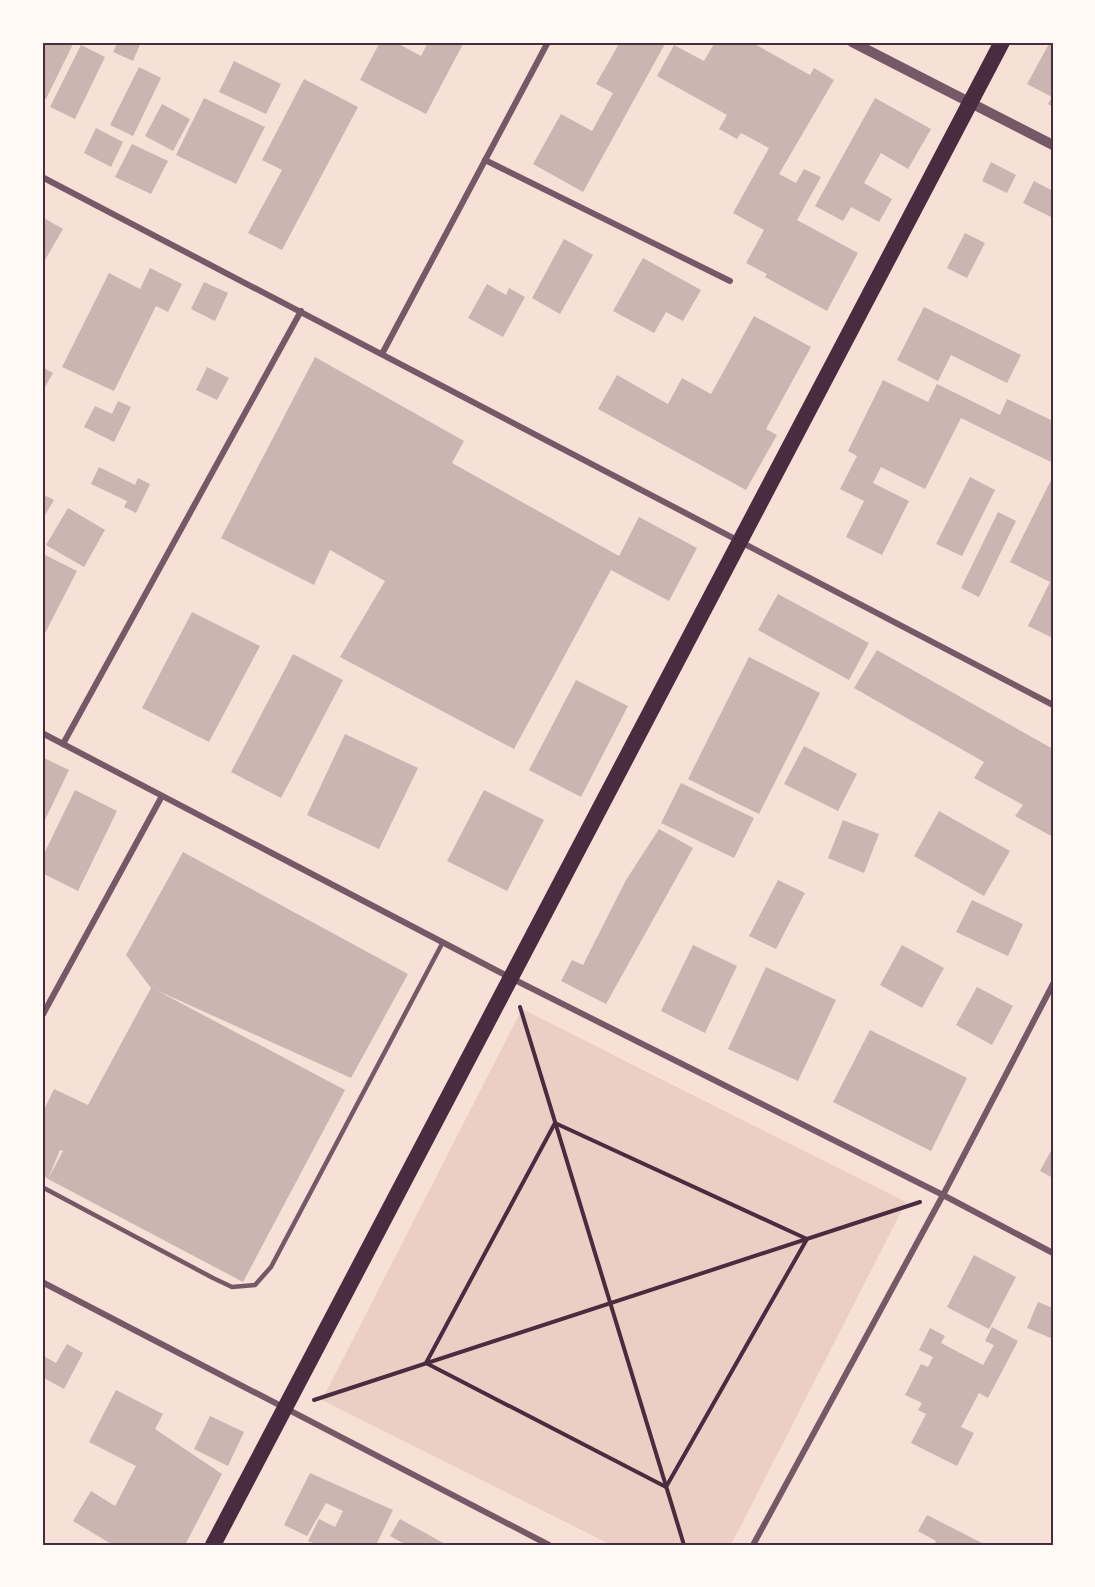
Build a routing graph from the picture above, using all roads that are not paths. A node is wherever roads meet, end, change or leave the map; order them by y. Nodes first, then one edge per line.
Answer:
1 (548, 42) edge
2 (852, 42) edge
3 (1002, 42) edge
4 (971, 102) junction
5 (1053, 145) edge
6 (485, 160) junction
7 (42, 177) edge
8 (730, 281) dead end
9 (301, 311) junction
10 (382, 354) junction
11 (741, 540) junction
12 (1053, 705) edge
13 (42, 733) edge
14 (63, 744) junction
15 (162, 796) junction
16 (443, 942) junction
17 (511, 978) junction
18 (1053, 984) edge
19 (42, 1016) edge
20 (42, 1187) edge
21 (943, 1195) junction
22 (1053, 1253) edge
23 (42, 1282) edge
24 (285, 1409) junction
25 (213, 1545) edge
26 (549, 1545) edge
27 (753, 1545) edge

1 - 6 street
2 - 4 street
3 - 4 highway
4 - 5 street
4 - 11 highway
6 - 8 street
6 - 10 street
7 - 9 street
9 - 10 street
9 - 14 street
10 - 11 street
11 - 12 street
11 - 17 highway
13 - 14 street
14 - 15 street
15 - 16 street
15 - 19 street
16 - 17 street
16 - 20 lane
17 - 21 street
17 - 24 highway
18 - 21 street
21 - 22 street
21 - 27 street
23 - 24 street
24 - 25 highway
24 - 26 street

